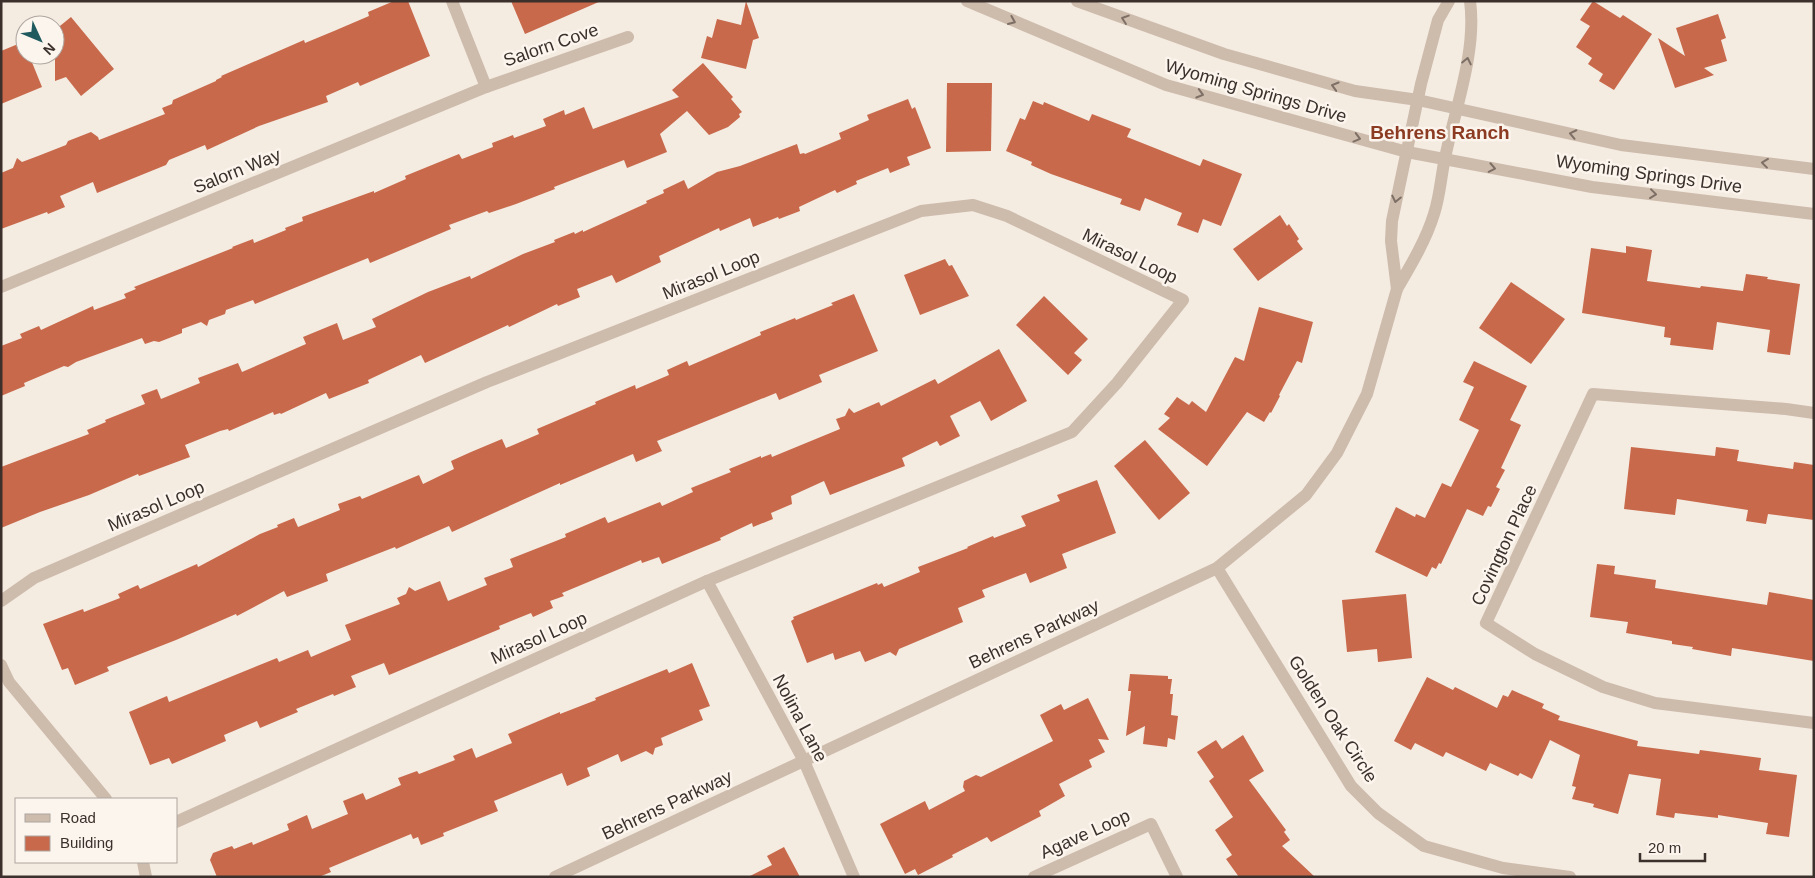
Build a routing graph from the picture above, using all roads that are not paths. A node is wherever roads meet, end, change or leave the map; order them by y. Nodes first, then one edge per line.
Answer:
1 (452, 1) edge
2 (967, 1) edge
3 (1078, 1) edge
4 (1449, 1) edge
5 (1470, 1) edge
6 (628, 37) dead end
7 (486, 87) junction
8 (1418, 100) junction
9 (1457, 109) junction
10 (1407, 152) junction
11 (1444, 159) junction
12 (1814, 169) edge
13 (1814, 214) edge
14 (1, 287) edge
15 (1398, 289) junction
16 (1814, 413) edge
17 (1217, 568) junction
18 (707, 581) junction
19 (1, 601) edge
20 (1, 665) edge
21 (1814, 724) edge
22 (804, 761) junction
23 (105, 798) edge
24 (178, 821) edge
25 (143, 863) edge
26 (146, 877) edge
27 (556, 877) edge
28 (854, 877) edge
29 (1034, 877) edge
30 (1177, 877) edge
31 (1570, 877) edge

1 - 7 street
2 -> 10 street, Wyoming Springs Drive
8 -> 3 street, Wyoming Springs Drive
4 - 8 street, Behrens Parkway
9 -> 5 street, Behrens Parkway
6 - 7 street, Salorn Cove
7 - 14 street, Salorn Way
8 - 9 street, Wyoming Springs Drive
8 - 10 street, Behrens Parkway
9 - 11 street, Behrens Parkway
12 -> 9 street, Wyoming Springs Drive
10 - 11 street, Wyoming Springs Drive
10 -> 15 street, Behrens Parkway
11 -> 13 street, Wyoming Springs Drive
11 - 15 street, Behrens Parkway
15 - 17 street, Behrens Parkway
16 - 21 street, Covington Place
17 - 22 street, Behrens Parkway
17 - 31 street, Golden Oak Circle
18 - 19 street, Mirasol Loop
18 - 22 street, Nolina Lane
18 - 24 street, Mirasol Loop
20 - 23 street
22 - 27 street, Behrens Parkway
22 - 28 street, Nolina Lane
25 - 26 street
29 - 30 street, Agave Loop

